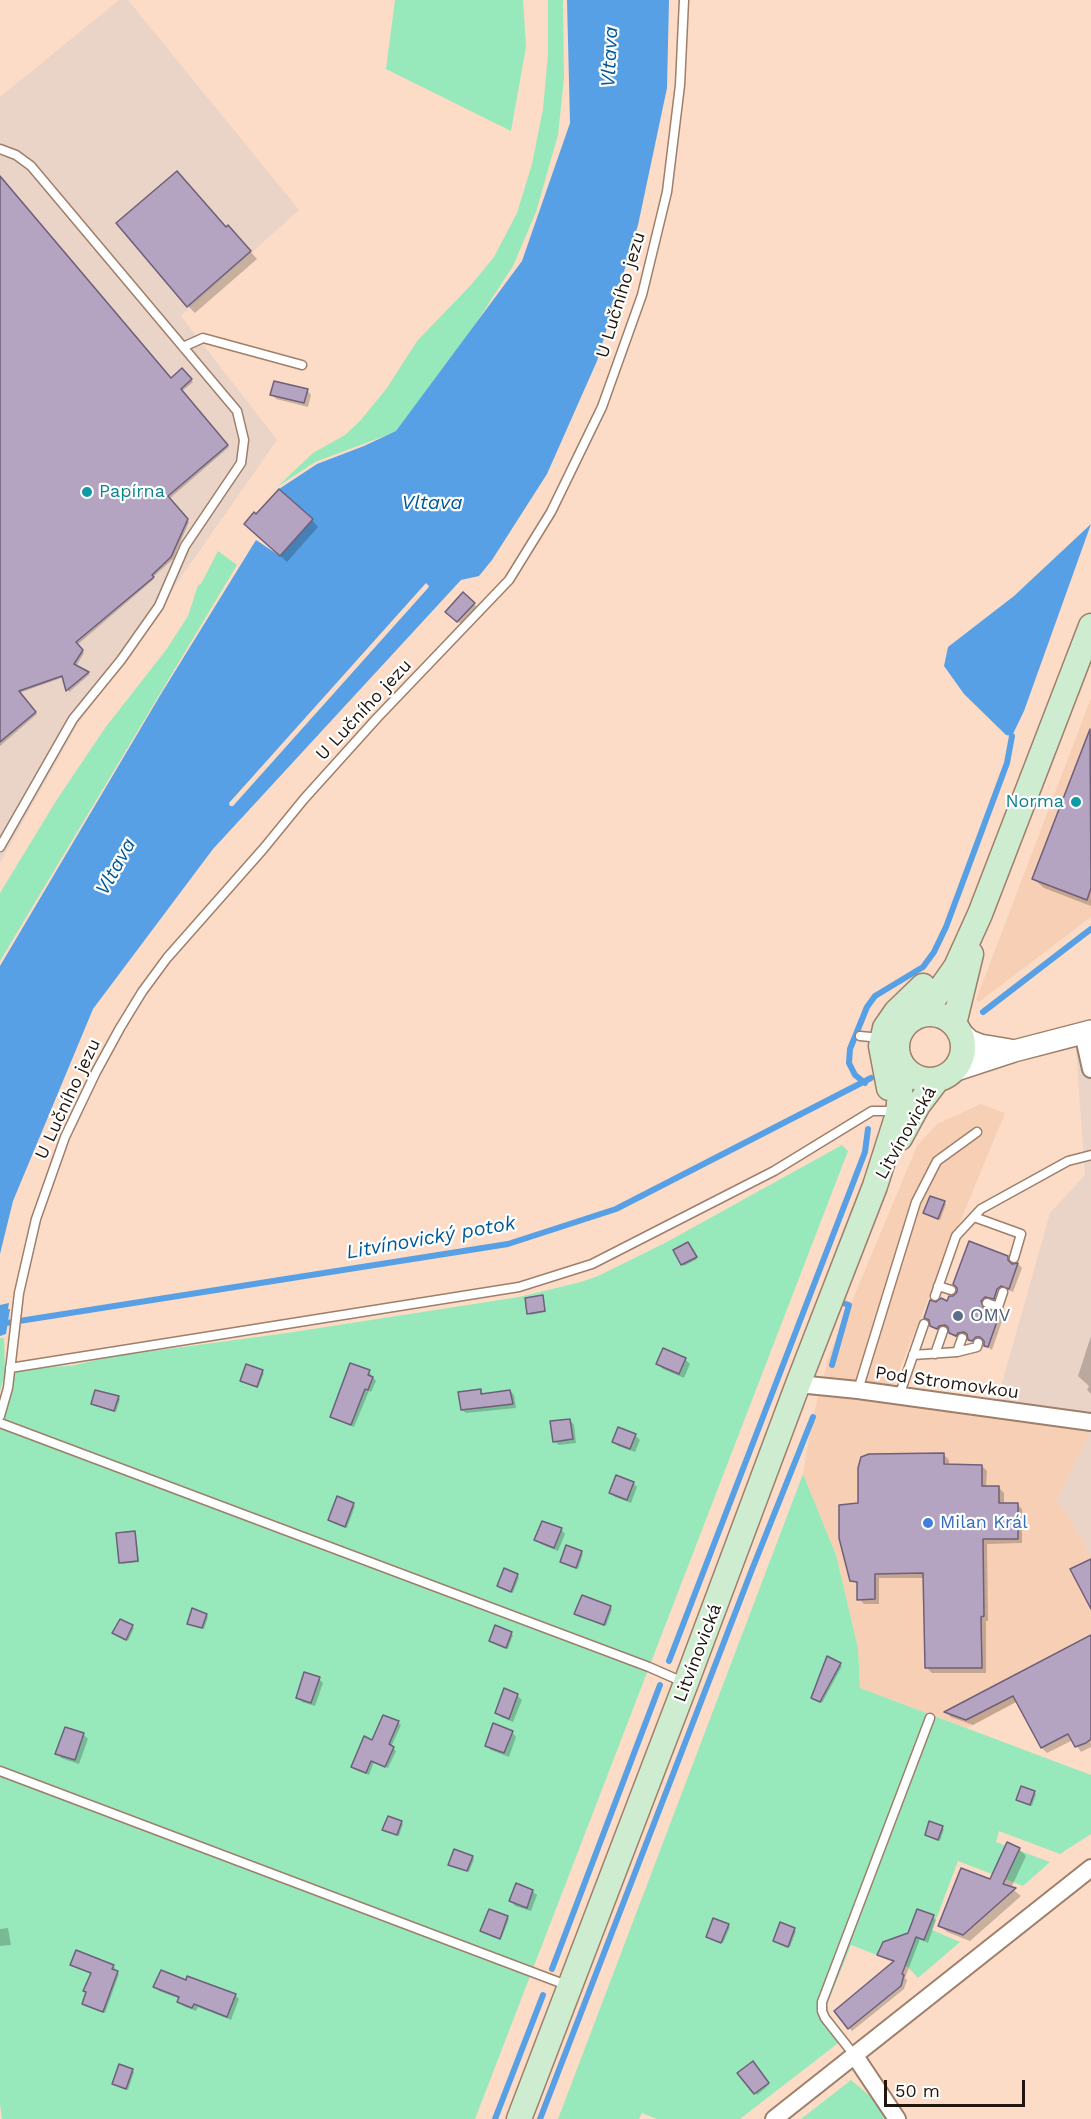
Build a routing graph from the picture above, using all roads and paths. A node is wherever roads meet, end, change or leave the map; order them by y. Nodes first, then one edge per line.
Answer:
1 (684, 0) edge
2 (0, 149) edge
3 (183, 347) junction
4 (302, 365) dead end
5 (1091, 626) edge
6 (0, 847) edge
7 (980, 914) junction
8 (913, 1019) junction
9 (957, 1028) junction
10 (1087, 1032) edge
11 (1014, 1051) junction
12 (898, 1059) junction
13 (1091, 1069) edge
14 (945, 1076) junction
15 (888, 1111) junction
16 (977, 1132) dead end
17 (1091, 1155) edge
18 (875, 1185) junction
19 (974, 1217) junction
20 (1014, 1258) dead end
21 (938, 1286) junction
22 (951, 1290) dead end
23 (1003, 1292) dead end
24 (934, 1296) dead end
25 (987, 1314) dead end
26 (924, 1324) dead end
27 (943, 1331) dead end
28 (962, 1338) dead end
29 (978, 1343) dead end
30 (957, 1352) junction
31 (935, 1353) junction
32 (914, 1355) junction
33 (10, 1368) junction
34 (798, 1384) junction
35 (858, 1390) junction
36 (898, 1397) junction
37 (0, 1416) edge
38 (1091, 1422) edge
39 (0, 1423) edge
40 (686, 1683) junction
41 (930, 1718) dead end
42 (0, 1771) edge
43 (1091, 1868) edge
44 (570, 1986) junction
45 (855, 2056) junction
46 (519, 2119) edge
47 (774, 2119) edge
48 (897, 2119) edge

1 - 33 lane, U Lučního jezu
2 - 3 lane
3 - 4 lane
3 - 6 lane
5 - 7 main road
7 - 8 main road
7 - 9 main road
7 - 15 main road
8 - 9 main road
8 - 12 main road
9 - 11 street
9 - 14 main road
10 - 11 street
10 - 13 street
11 - 14 street
12 - 14 main road
12 - 18 main road, Litvínovická
14 - 18 main road, Litvínovická
15 - 18 main road
15 - 33 lane
16 - 35 lane
17 - 19 lane
18 - 34 main road, Litvínovická
19 - 20 lane
19 - 21 lane
21 - 22 lane
21 - 24 lane
23 - 25 lane
26 - 32 lane
27 - 31 lane
28 - 30 lane
29 - 30 lane
30 - 31 lane
31 - 32 lane
32 - 36 lane
33 - 37 lane, U Lučního jezu
34 - 35 street, Pod Stromovkou
34 - 40 main road, Litvínovická
35 - 36 street, Pod Stromovkou
36 - 38 street, Pod Stromovkou
39 - 40 lane
40 - 44 main road, Litvínovická
41 - 45 lane
42 - 44 lane
43 - 45 street
44 - 46 main road, Litvínovická
45 - 47 street
45 - 48 street

